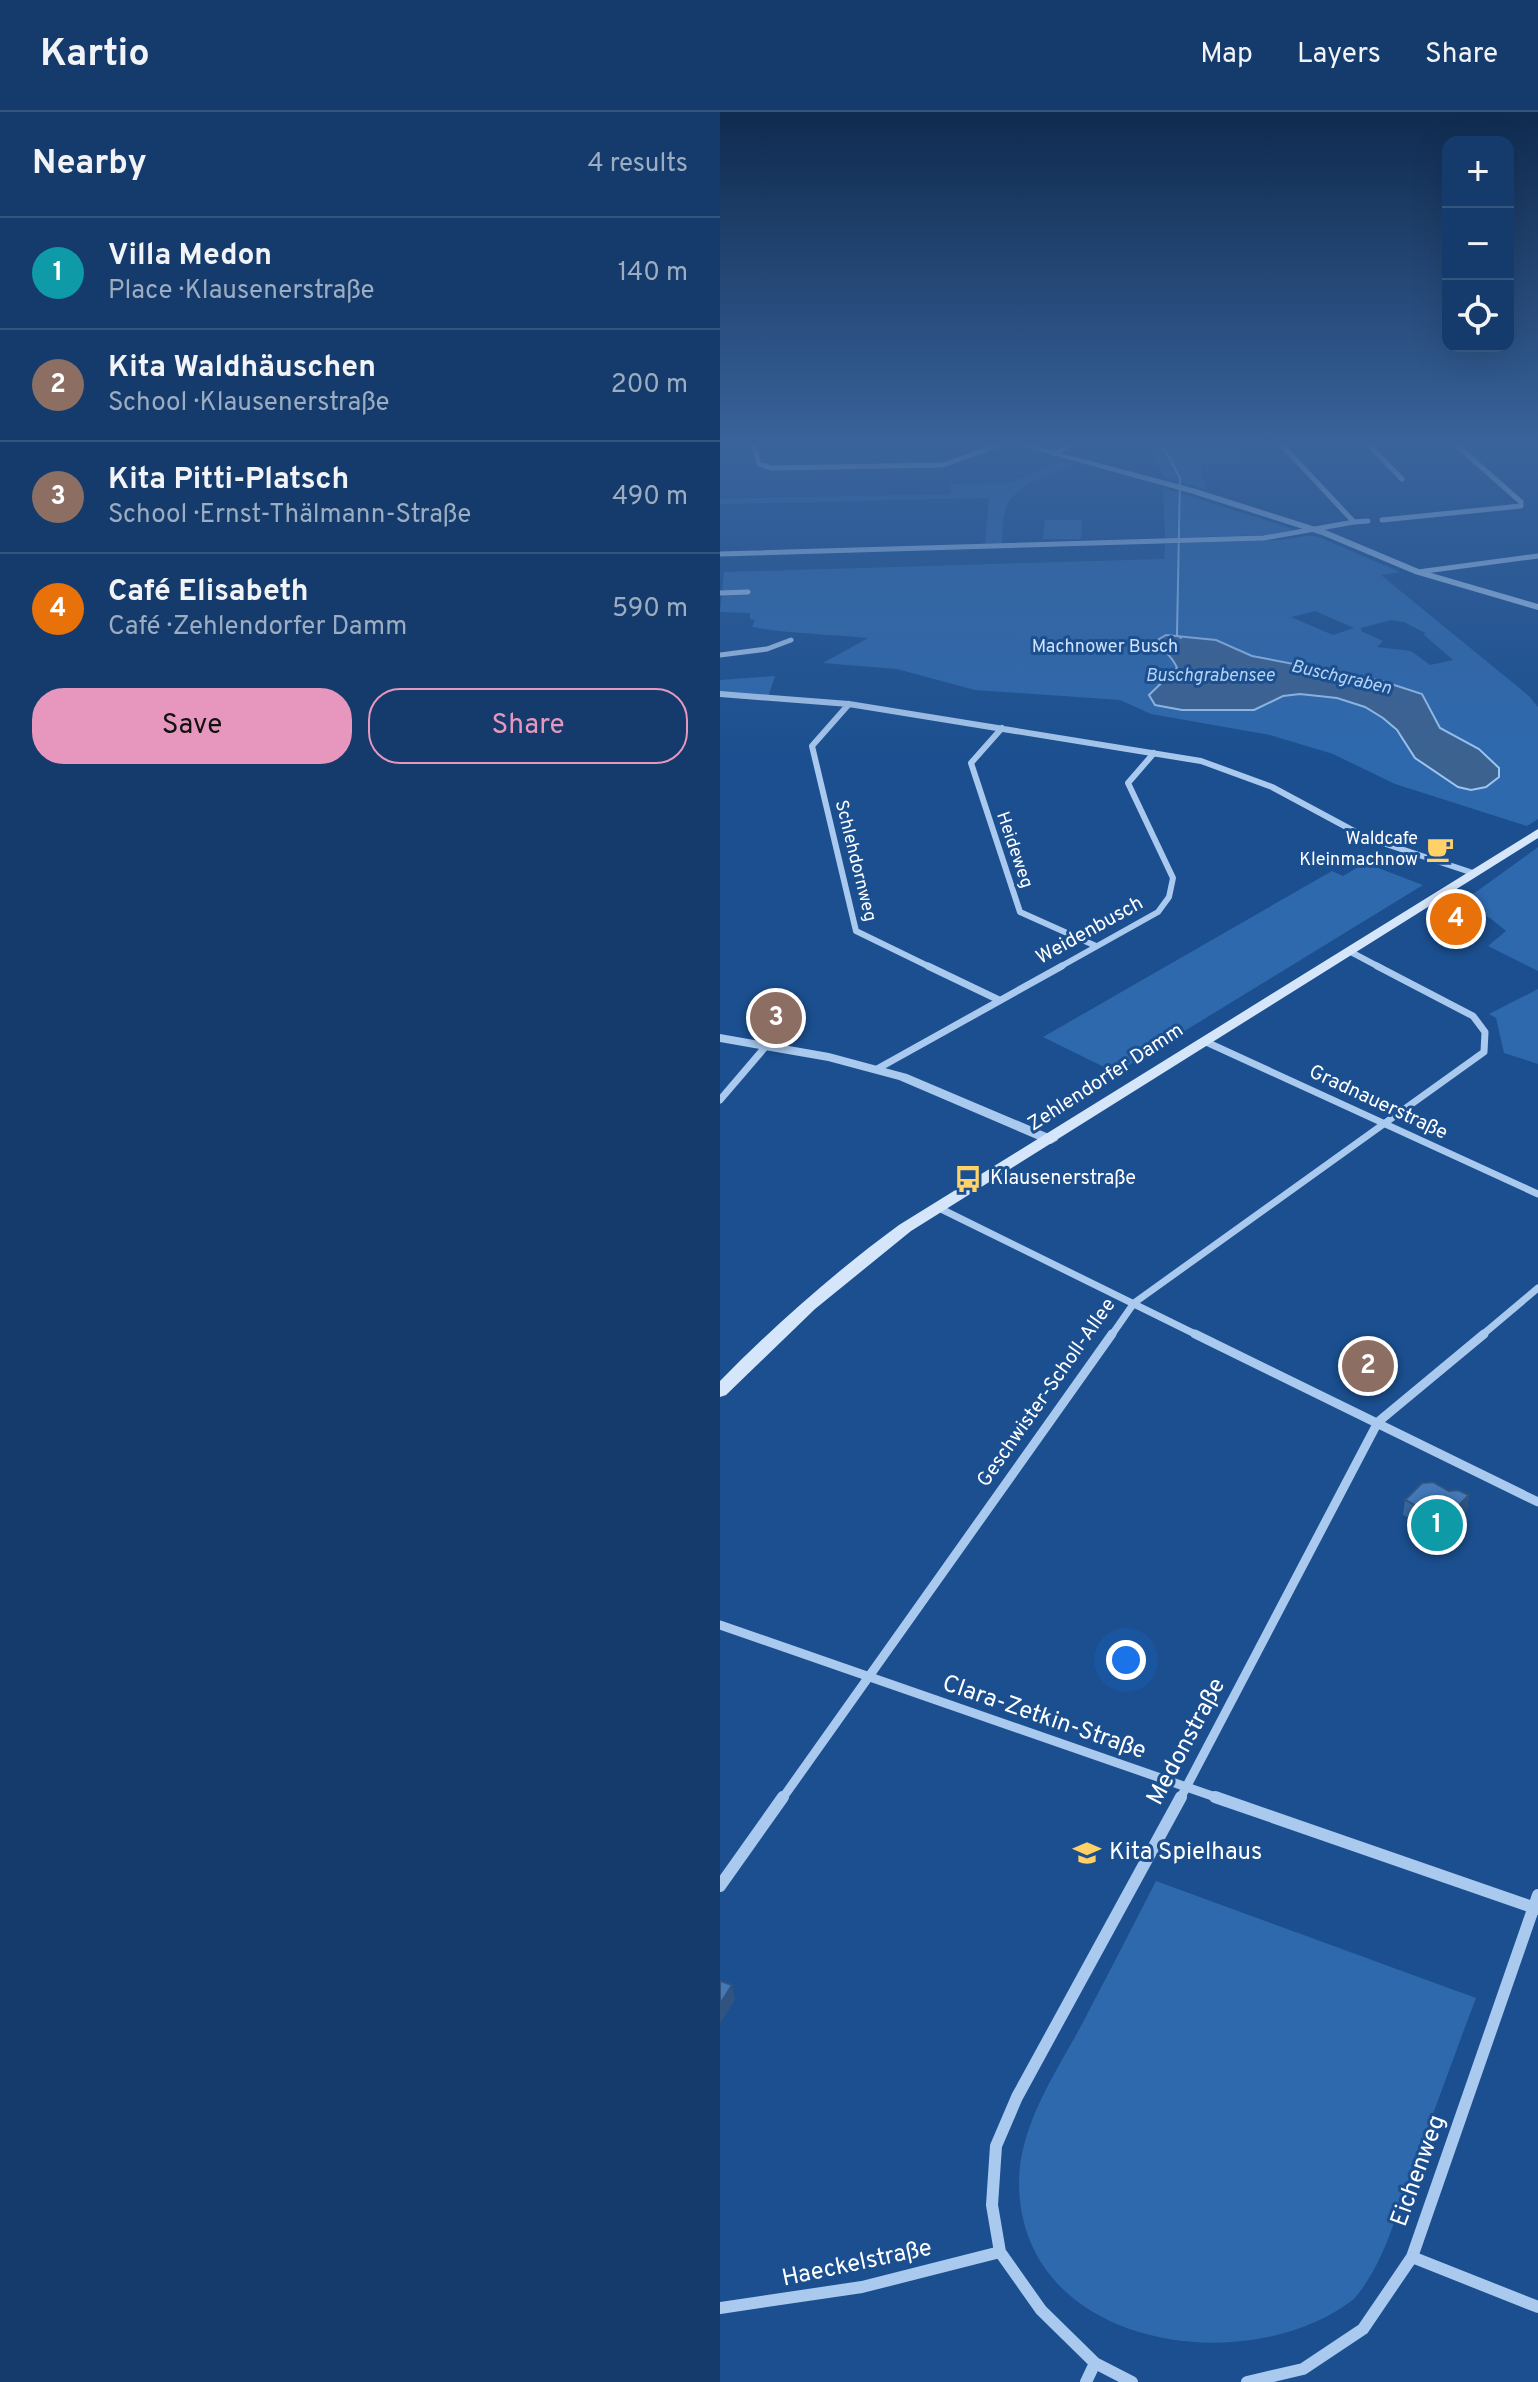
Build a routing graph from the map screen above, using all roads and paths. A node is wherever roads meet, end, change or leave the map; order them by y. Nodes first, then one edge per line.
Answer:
1 (893, 549) edge
2 (1361, 549) edge
3 (720, 554) edge
4 (1538, 556) edge
5 (1418, 572) junction
6 (748, 592) dead end
7 (720, 593) edge
8 (1538, 607) edge
9 (791, 640) dead end
10 (720, 655) edge
11 (720, 694) edge
12 (849, 704) junction
13 (1002, 728) junction
14 (1154, 753) junction
15 (1538, 833) edge
16 (1473, 873) junction
17 (1096, 946) junction
18 (1349, 951) junction
19 (999, 1000) junction
20 (720, 1038) edge
21 (1204, 1041) junction
22 (767, 1045) junction
23 (877, 1069) junction
24 (720, 1100) edge
25 (1383, 1123) junction
26 (1051, 1140) junction
27 (1538, 1194) edge
28 (937, 1207) junction
29 (1538, 1288) edge
30 (1134, 1303) junction
31 (720, 1391) edge
32 (1378, 1422) junction
33 (1538, 1502) edge
34 (720, 1625) edge
35 (867, 1678) junction
36 (1186, 1788) junction
37 (720, 1886) edge
38 (1536, 1904) edge
39 (1000, 2252) junction
40 (1412, 2257) junction
41 (1538, 2307) edge
42 (720, 2308) edge
43 (1095, 2363) junction
44 (1086, 2382) edge
45 (1132, 2382) edge
46 (1247, 2382) edge

1 - 3 street
2 - 5 street
4 - 5 street
5 - 8 street
6 - 7 street
9 - 10 street
11 - 12 street
12 - 13 street
12 - 19 street, Schlehdornweg
13 - 14 street
13 - 17 street, Heideweg
14 - 16 street
14 - 17 street, Weidenbusch
15 - 16 main road, Zehlendorfer Damm
16 - 18 main road, Zehlendorfer Damm
17 - 19 street, Weidenbusch
18 - 21 main road, Zehlendorfer Damm
18 - 25 street, Geschwister-Scholl-Allee
19 - 23 street, Weidenbusch
20 - 22 street
21 - 25 street, Gradnauerstraße
21 - 26 main road, Zehlendorfer Damm
22 - 23 street
22 - 24 street
23 - 26 street
25 - 27 street, Gradnauerstraße
25 - 30 street, Geschwister-Scholl-Allee
26 - 28 main road, Zehlendorfer Damm
28 - 30 street
28 - 31 main road, Zehlendorfer Damm
29 - 32 street, Medonstraße
30 - 32 street
30 - 35 street, Geschwister-Scholl-Allee
32 - 33 street
32 - 36 street, Medonstraße
34 - 35 street, Clara-Zetkin-Straße
35 - 36 street, Clara-Zetkin-Straße
35 - 37 street, Geschwister-Scholl-Allee
36 - 38 street, Clara-Zetkin-Straße
36 - 39 street, Medonstraße
38 - 40 street, Eichenweg
39 - 42 street, Haeckelstraße
39 - 43 street, Medonstraße
40 - 41 street
40 - 46 street, Eichenweg
43 - 44 street
43 - 45 street, Medonstraße

